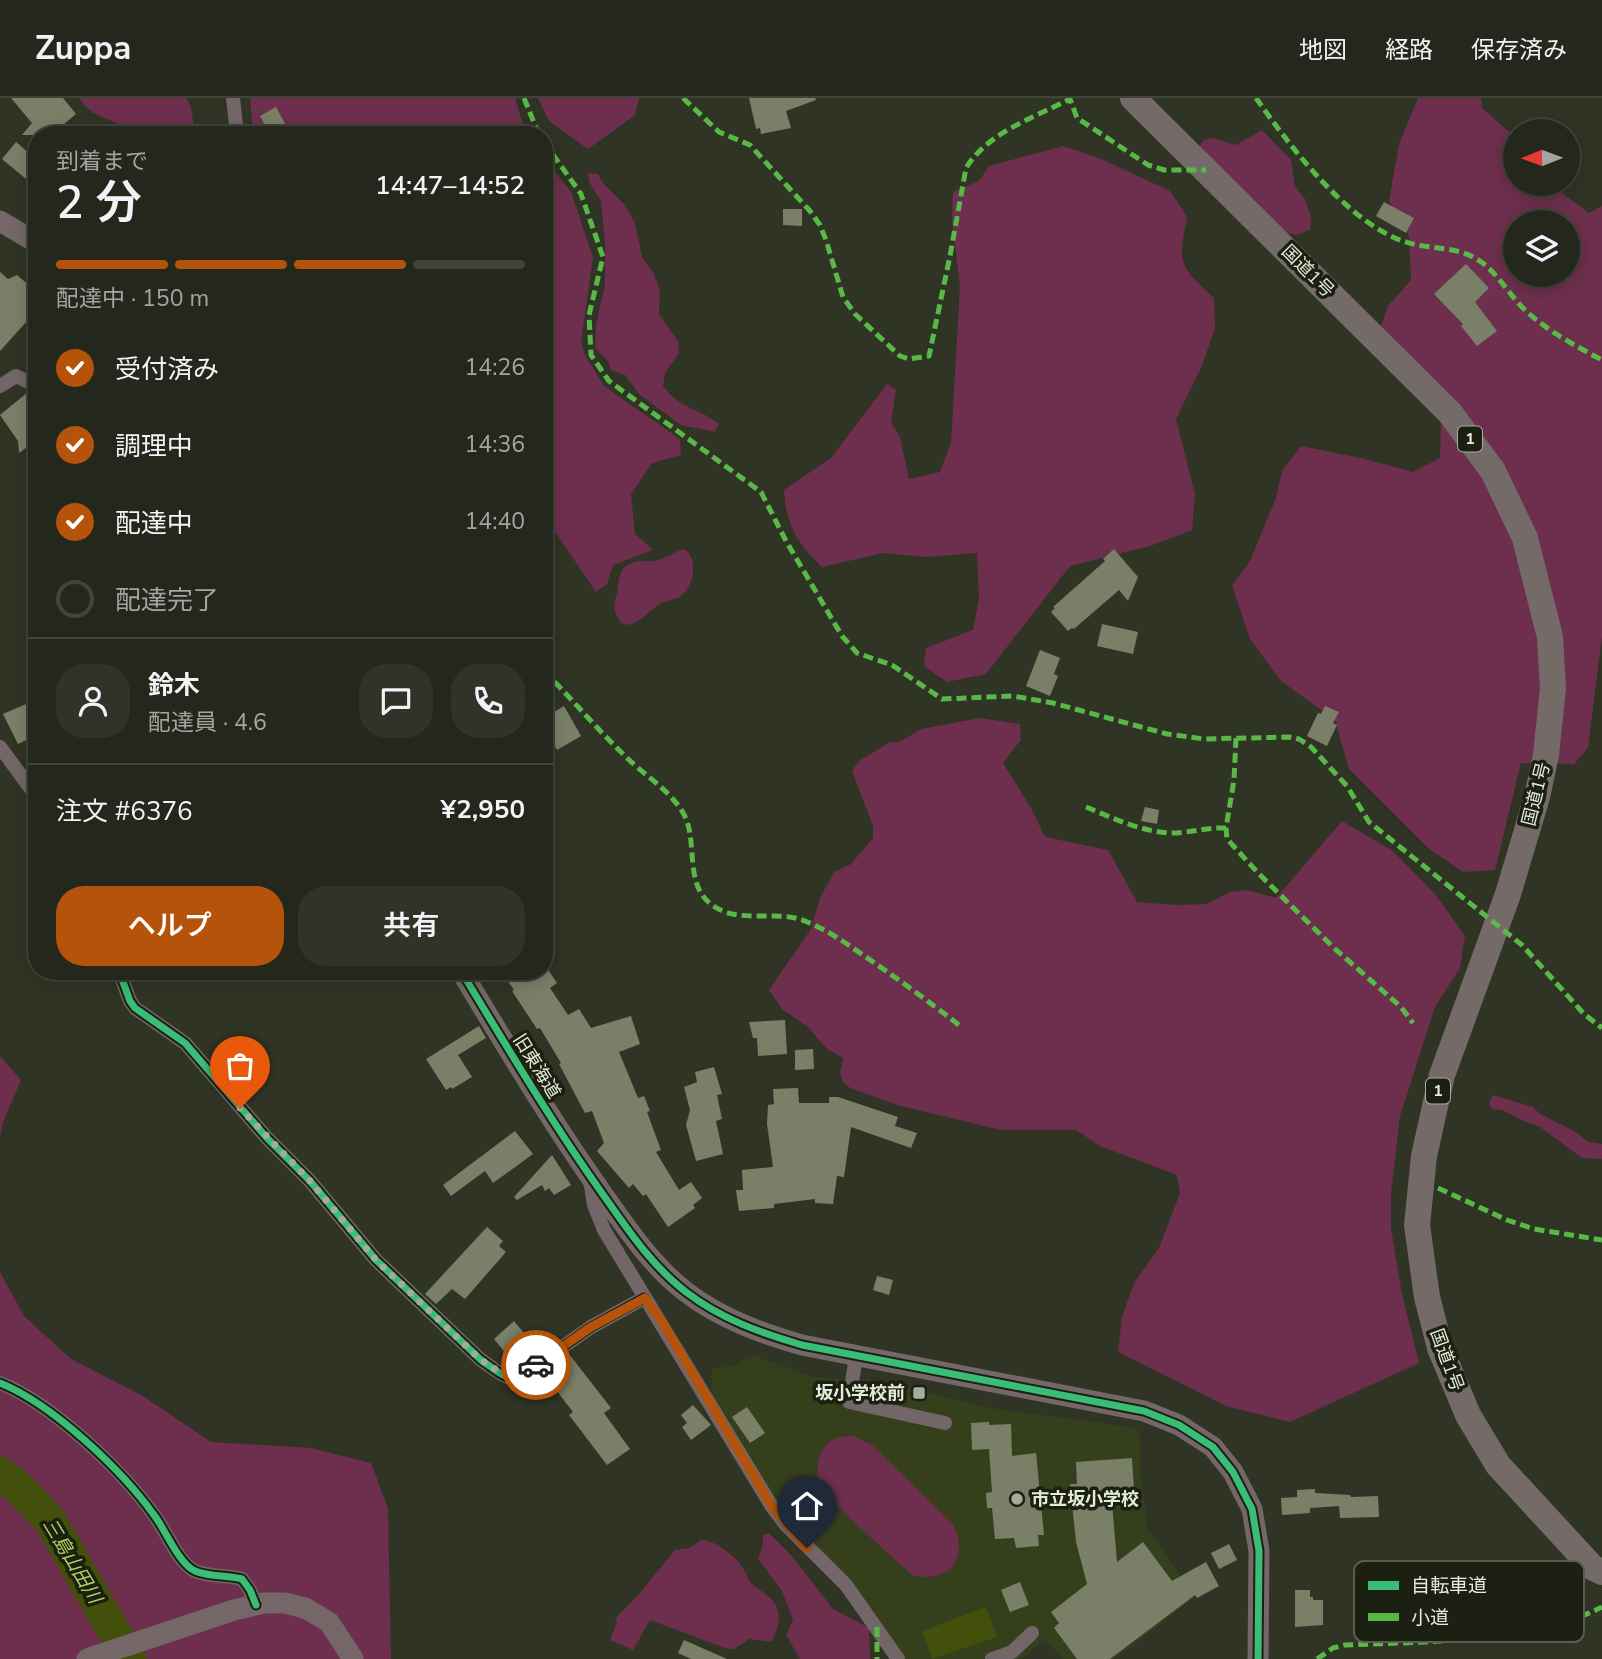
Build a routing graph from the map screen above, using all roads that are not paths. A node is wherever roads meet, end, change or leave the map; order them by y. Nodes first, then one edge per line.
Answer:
1 (233, 98) edge
2 (1133, 98) edge
3 (236, 126) edge
4 (0, 221) edge
5 (28, 238) edge
6 (28, 382) edge
7 (0, 386) edge
8 (0, 747) edge
9 (28, 785) edge
10 (122, 980) edge
11 (467, 980) edge
12 (589, 1175) junction
13 (645, 1298) junction
14 (856, 1356) junction
15 (0, 1383) edge
16 (945, 1423) dead end
17 (1597, 1569) edge
18 (256, 1605) junction
19 (1032, 1633) dead end
20 (93, 1657) edge
21 (353, 1659) edge
22 (898, 1659) edge
23 (992, 1659) edge
24 (1258, 1659) edge

1 - 3 street
2 - 17 highway, 国道1号 / 1
4 - 5 street
6 - 7 street
8 - 9 street
10 - 13 street
11 - 12 street, 旧東海道
12 - 13 street, 旧東海道
12 - 14 street
13 - 22 street, 旧東海道
14 - 16 street
14 - 24 street
15 - 18 street
18 - 20 street
18 - 21 street
19 - 23 street

